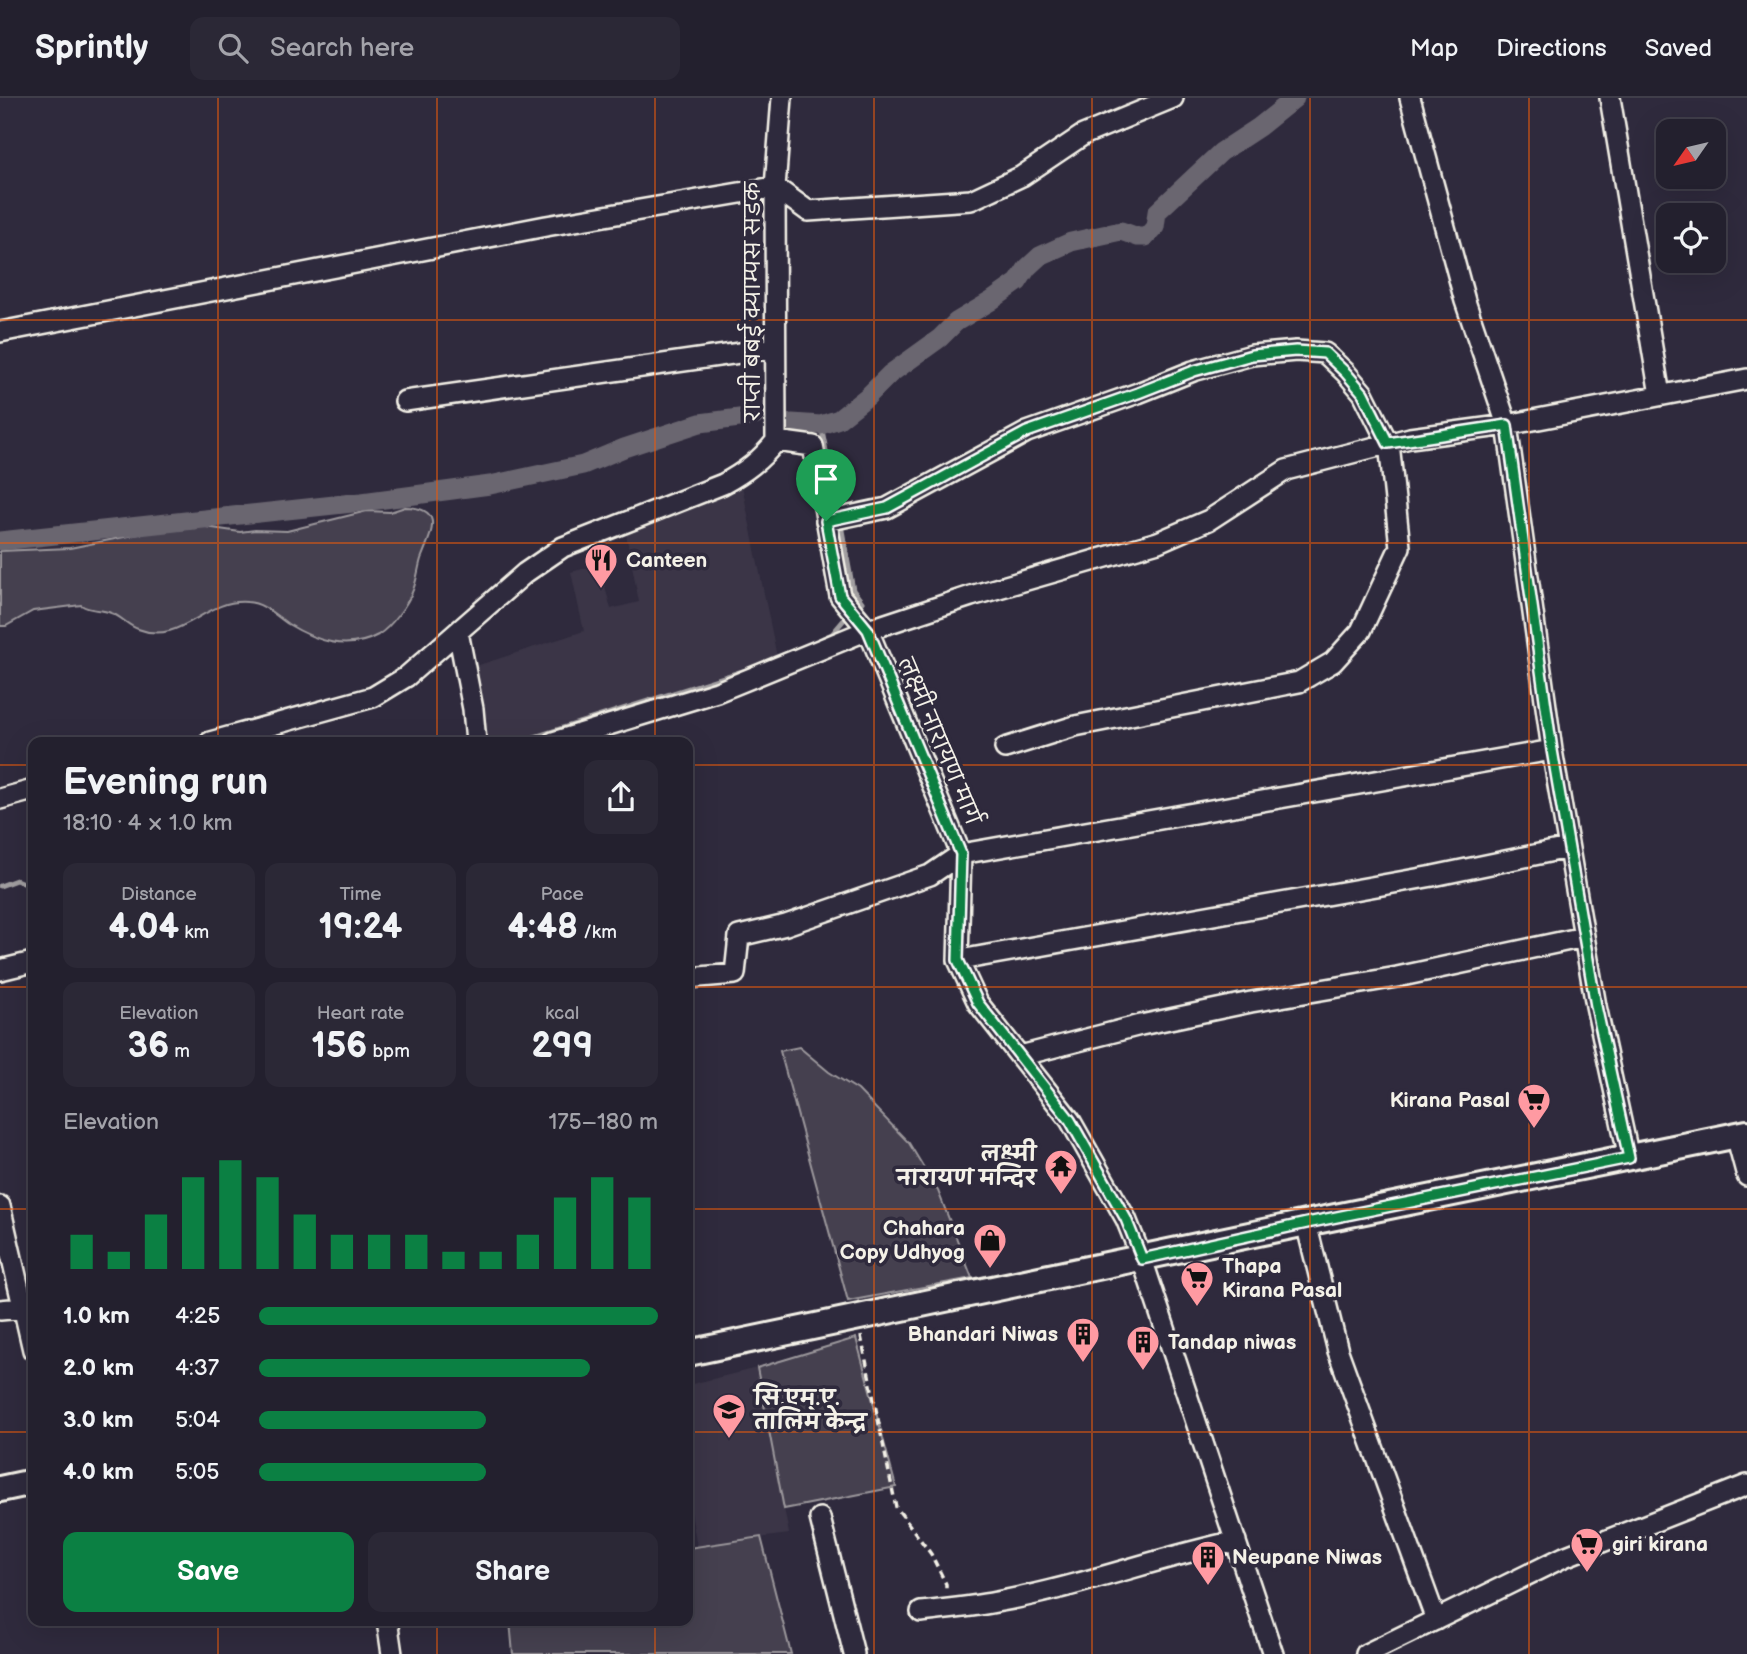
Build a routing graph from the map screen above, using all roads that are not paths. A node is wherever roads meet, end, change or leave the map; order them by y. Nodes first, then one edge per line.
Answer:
1 (782, 98) edge
2 (1173, 98) edge
3 (1410, 98) edge
4 (1610, 98) edge
5 (775, 187) junction
6 (0, 332) edge
7 (774, 348) junction
8 (1747, 379) edge
9 (1660, 395) junction
10 (405, 401) dead end
11 (1507, 425) junction
12 (776, 440) junction
13 (1389, 443) junction
14 (826, 521) junction
15 (868, 630) junction
16 (458, 632) junction
17 (228, 737) edge
18 (476, 737) edge
19 (569, 737) edge
20 (1005, 748) dead end
21 (1552, 750) junction
22 (28, 791) edge
23 (0, 799) edge
24 (1568, 848) junction
25 (961, 854) junction
26 (1584, 937) junction
27 (960, 960) junction
28 (28, 963) edge
29 (0, 970) edge
30 (693, 978) edge
31 (1020, 1056) junction
32 (1742, 1134) edge
33 (1629, 1158) junction
34 (1747, 1176) edge
35 (0, 1206) edge
36 (1307, 1223) junction
37 (1142, 1259) junction
38 (28, 1308) edge
39 (0, 1310) edge
40 (693, 1352) edge
41 (28, 1483) edge
42 (1747, 1485) edge
43 (0, 1489) edge
44 (820, 1518) dead end
45 (1236, 1541) junction
46 (921, 1612) dead end
47 (1437, 1620) junction
48 (388, 1626) edge
49 (1402, 1646) edge
50 (391, 1652) edge
51 (371, 1654) edge
52 (854, 1654) edge
53 (1273, 1654) edge
54 (1366, 1654) edge

1 - 5 street, राप्ती बबई क्याम्पस सडक
2 - 5 street
3 - 11 street
4 - 9 street
5 - 6 street
5 - 7 street, राप्ती बबई क्याम्पस सडक
7 - 10 street
7 - 12 street, राप्ती बबई क्याम्पस सडक
8 - 9 street
9 - 11 street
11 - 13 street
11 - 21 street
12 - 14 street, लक्ष्मी नारायण मार्ग
12 - 16 street, राप्ती बबई क्याम्पस सडक
13 - 14 street
13 - 15 street
13 - 20 street
14 - 15 street, लक्ष्मी नारायण मार्ग
15 - 19 street
15 - 25 street, लक्ष्मी नारायण मार्ग
16 - 17 street, राप्ती बबई क्याम्पस सडक
16 - 18 street
21 - 24 street
21 - 25 street
22 - 23 street
24 - 26 street
24 - 27 street
25 - 27 street, लक्ष्मी नारायण मार्ग
25 - 30 street
26 - 31 street
26 - 33 street
27 - 31 street, लक्ष्मी नारायण मार्ग
28 - 29 street
31 - 37 street, लक्ष्मी नारायण मार्ग
32 - 33 main road
32 - 34 street
33 - 36 main road
35 - 38 street
36 - 37 main road
36 - 47 street
37 - 40 main road
37 - 45 street, लक्ष्मी नारायण मार्ग
38 - 39 street
41 - 43 main road
42 - 47 street
44 - 52 street
45 - 46 street
45 - 53 street, लक्ष्मी नारायण मार्ग
47 - 49 street
48 - 50 street
49 - 54 street
50 - 51 street

